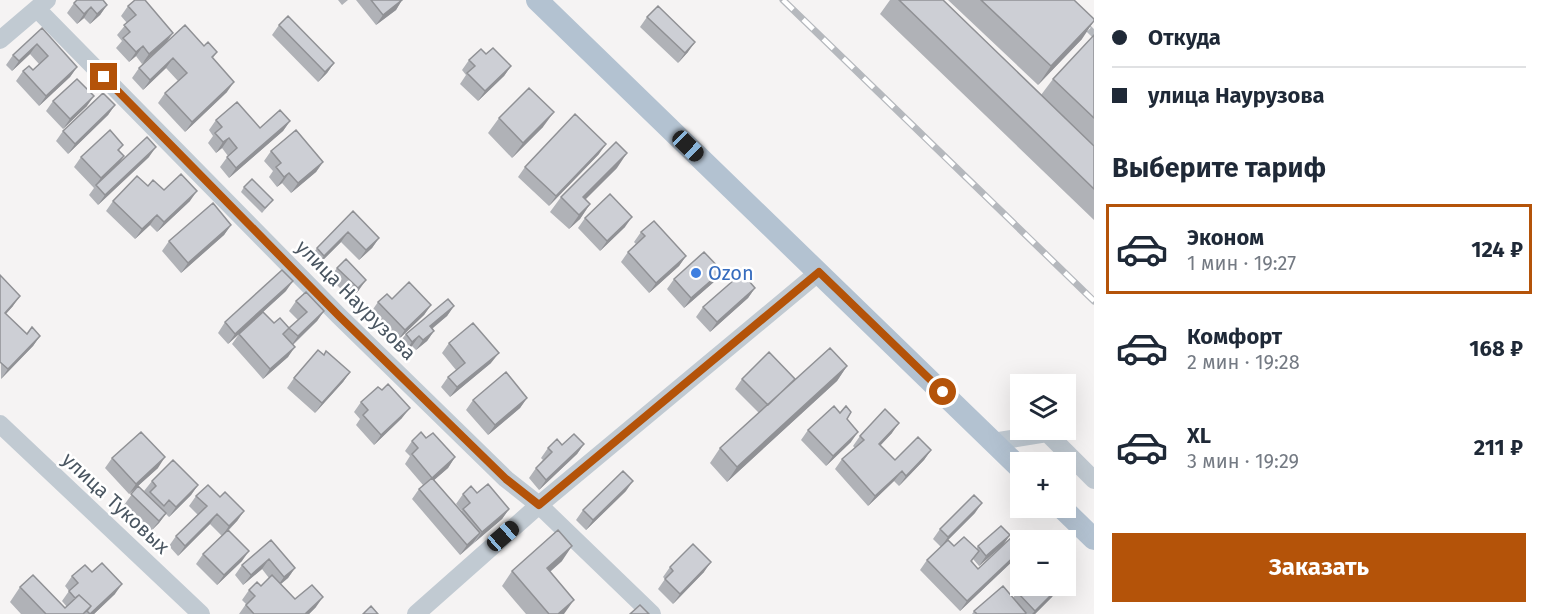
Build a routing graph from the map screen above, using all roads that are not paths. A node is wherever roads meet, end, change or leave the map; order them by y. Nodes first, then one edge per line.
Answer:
1 (537, 0) edge
2 (42, 4) edge
3 (0, 40) edge
4 (819, 272) junction
5 (0, 424) edge
6 (993, 442) junction
7 (1010, 458) edge
8 (1094, 480) edge
9 (539, 505) junction
10 (1072, 518) edge
11 (1094, 539) edge
12 (201, 614) edge
13 (416, 614) edge
14 (652, 614) edge

1 - 4 main road
2 - 3 street
2 - 9 street, улица Наурузова
4 - 6 main road
4 - 9 street
5 - 12 street, улица Туковых
6 - 7 main road
6 - 8 street
9 - 13 street
9 - 14 street, улица Наурузова
10 - 11 main road

